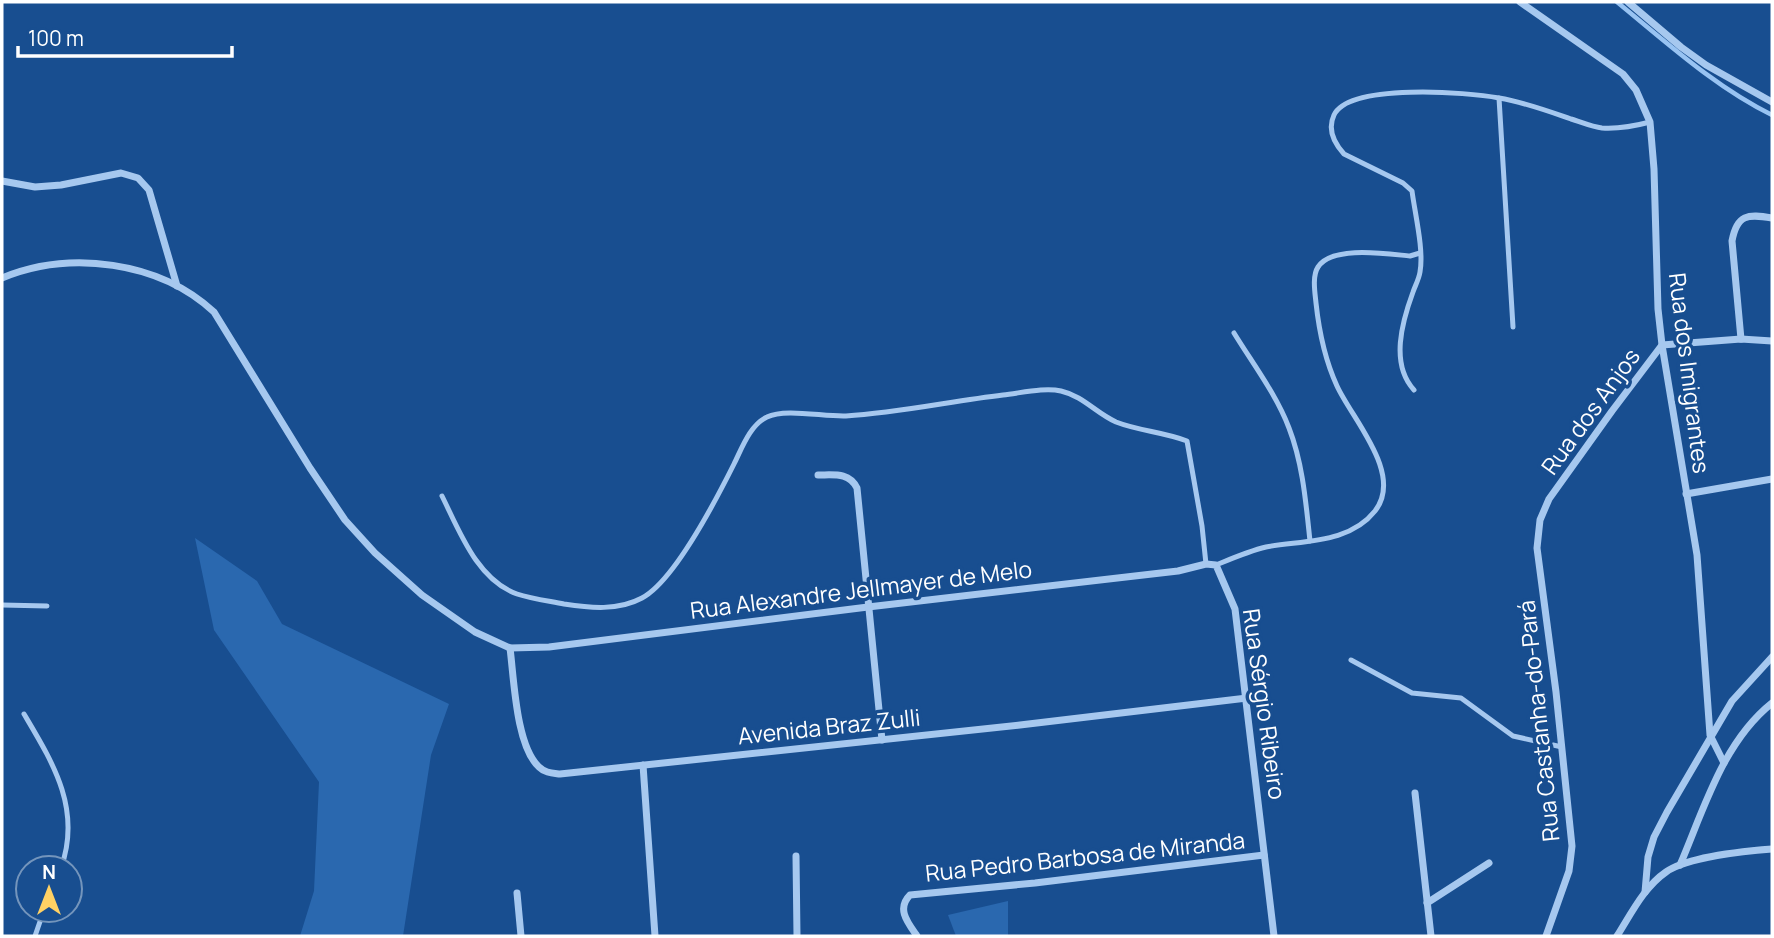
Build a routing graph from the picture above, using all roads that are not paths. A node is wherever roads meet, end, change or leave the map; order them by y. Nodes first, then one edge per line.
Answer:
1 (1520, 2) edge
2 (1628, 2) edge
3 (1499, 98) junction
4 (1772, 102) edge
5 (1650, 122) junction
6 (2, 181) edge
7 (1772, 218) edge
8 (1420, 253) junction
9 (2, 278) edge
10 (177, 286) junction
11 (1513, 327) dead end
12 (1234, 333) dead end
13 (1741, 339) junction
14 (1772, 341) edge
15 (1662, 345) junction
16 (1414, 390) dead end
17 (818, 475) dead end
18 (1772, 479) edge
19 (1686, 494) junction
20 (442, 496) dead end
21 (1549, 499) joint
22 (1310, 541) junction
23 (1206, 564) junction
24 (1216, 565) junction
25 (2, 605) edge
26 (47, 606) dead end
27 (868, 607) junction
28 (510, 648) junction
29 (1772, 657) edge
30 (1351, 660) dead end
31 (1247, 698) junction
32 (1772, 703) edge
33 (24, 714) dead end
34 (1710, 736) junction
35 (882, 740) junction
36 (1562, 747) junction
37 (1724, 763) junction
38 (643, 765) junction
39 (1415, 793) dead end
40 (1772, 849) edge
41 (64, 854) edge
42 (1264, 855) junction
43 (796, 856) dead end
44 (1489, 863) dead end
45 (1680, 865) junction
46 (517, 892) dead end
47 (1644, 892) junction
48 (1427, 903) junction
49 (521, 936) edge
50 (655, 936) edge
51 (797, 936) edge
52 (917, 936) edge
53 (1274, 936) edge
54 (1431, 936) edge
55 (1546, 936) edge
56 (1617, 936) edge

1 - 5 street, Rua dos Imigrantes
2 - 4 street
3 - 5 lane
3 - 8 lane
3 - 11 lane
5 - 15 street, Rua dos Imigrantes
6 - 10 street
7 - 13 street
8 - 16 lane
8 - 22 lane
9 - 10 street
10 - 28 street
12 - 22 lane
13 - 14 street
13 - 15 street
15 - 19 street, Rua dos Imigrantes
15 - 21 street, Rua dos Anjos
17 - 27 street
18 - 19 street
19 - 34 street, Rua dos Imigrantes
20 - 23 lane
21 - 36 street, Rua Castanha-do-Pará
22 - 24 lane
23 - 24 street, Rua Alexandre Jellmayer de Melo
23 - 27 street, Rua Alexandre Jellmayer de Melo
24 - 31 street, Rua Sérgio Ribeiro
25 - 26 lane
27 - 28 street, Rua Alexandre Jellmayer de Melo
27 - 35 street
28 - 38 street, Avenida Braz Zulli
29 - 34 street
30 - 36 lane
31 - 35 street, Avenida Braz Zulli
31 - 42 street, Rua Sérgio Ribeiro
32 - 37 street
33 - 41 lane
34 - 37 street, Rua dos Imigrantes
34 - 47 street
35 - 38 street, Avenida Braz Zulli
36 - 55 street, Rua Castanha-do-Pará
37 - 45 street
38 - 50 street
39 - 48 street
40 - 45 street
42 - 52 street, Rua Pedro Barbosa de Miranda
42 - 53 street, Rua Sérgio Ribeiro
43 - 51 street
44 - 48 street
45 - 47 street
46 - 49 street
47 - 56 street
48 - 54 street

